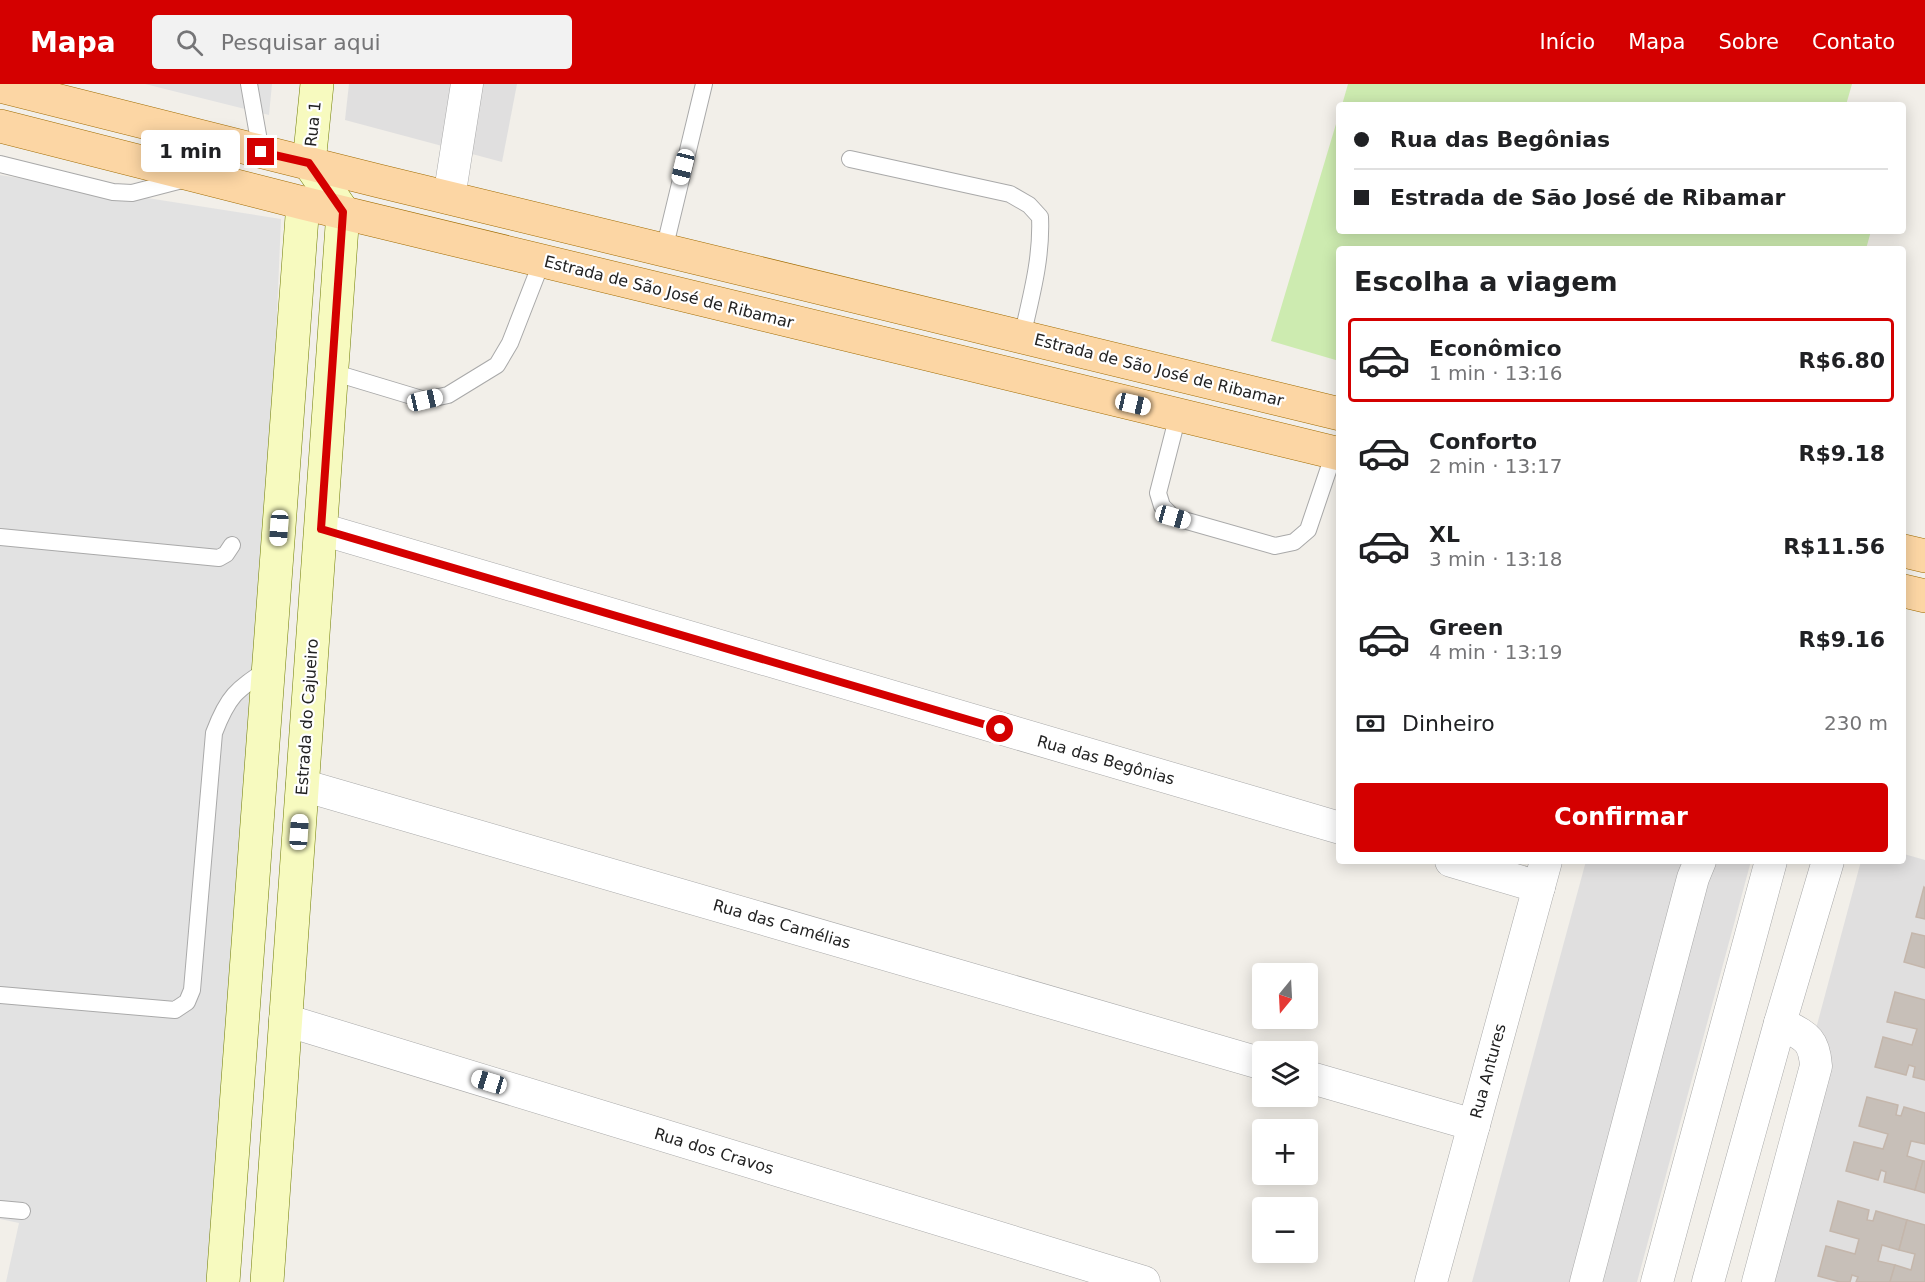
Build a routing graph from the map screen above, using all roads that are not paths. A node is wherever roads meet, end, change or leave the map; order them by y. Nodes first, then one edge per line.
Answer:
1 (249, 84) edge
2 (317, 84) edge
3 (468, 84) edge
4 (704, 84) edge
5 (0, 86) edge
6 (0, 126) edge
7 (261, 152) junction
8 (850, 159) dead end
9 (309, 163) junction
10 (0, 164) edge
11 (199, 176) junction
12 (448, 198) junction
13 (303, 202) junction
14 (343, 212) junction
15 (664, 250) junction
16 (542, 261) junction
17 (1022, 337) junction
18 (332, 372) junction
19 (1336, 413) edge
20 (1178, 415) junction
21 (1336, 454) edge
22 (1336, 457) edge
23 (321, 529) junction
24 (0, 537) edge
25 (232, 545) dead end
26 (1906, 551) edge
27 (1925, 556) edge
28 (269, 668) junction
29 (310, 671) junction
30 (302, 785) junction
31 (1336, 827) edge
32 (1472, 864) edge
33 (1699, 864) edge
34 (1770, 864) edge
35 (1827, 864) edge
36 (1542, 874) edge
37 (0, 995) edge
38 (285, 1020) junction
39 (1780, 1023) junction
40 (1252, 1061) edge
41 (1318, 1080) edge
42 (1474, 1125) junction
43 (0, 1209) edge
44 (22, 1211) dead end
45 (272, 1281) edge
46 (223, 1282) edge
47 (1144, 1282) edge
48 (1431, 1282) edge
49 (1586, 1282) edge
50 (1657, 1282) edge
51 (1708, 1282) edge
52 (1758, 1282) edge

1 - 7 lane
2 - 9 main road, Rua 1
3 - 12 street
4 - 15 lane
5 - 7 main road, Estrada de São José de Ribamar
6 - 11 main road, Estrada de São José de Ribamar
7 - 9 main road, Estrada de São José de Ribamar
8 - 17 lane
9 - 12 main road, Estrada de São José de Ribamar
9 - 14 main road
10 - 11 lane
11 - 13 main road, Estrada de São José de Ribamar
12 - 15 main road, Estrada de São José de Ribamar
13 - 14 main road, Estrada de São José de Ribamar
13 - 28 main road
14 - 16 main road, Estrada de São José de Ribamar
14 - 18 main road, Estrada do Cajueiro
15 - 17 main road, Estrada de São José de Ribamar
16 - 18 lane
16 - 20 main road, Estrada de São José de Ribamar
17 - 19 main road, Estrada de São José de Ribamar
18 - 23 main road, Estrada do Cajueiro
20 - 21 main road, Estrada de São José de Ribamar
20 - 22 lane
23 - 29 main road, Estrada do Cajueiro
23 - 31 street, Rua das Begônias
24 - 25 lane
26 - 27 main road
28 - 29 main road
28 - 37 lane
28 - 46 main road
29 - 30 main road, Estrada do Cajueiro
30 - 38 main road, Estrada do Cajueiro
30 - 40 street, Rua das Camélias
32 - 36 street
33 - 49 street
34 - 50 street
35 - 39 street
36 - 42 street, Rua Antures
38 - 45 main road, Estrada do Cajueiro
38 - 47 street, Rua dos Cravos
39 - 51 street
39 - 52 street
41 - 42 street
42 - 48 street, Rua Antures
43 - 44 lane

